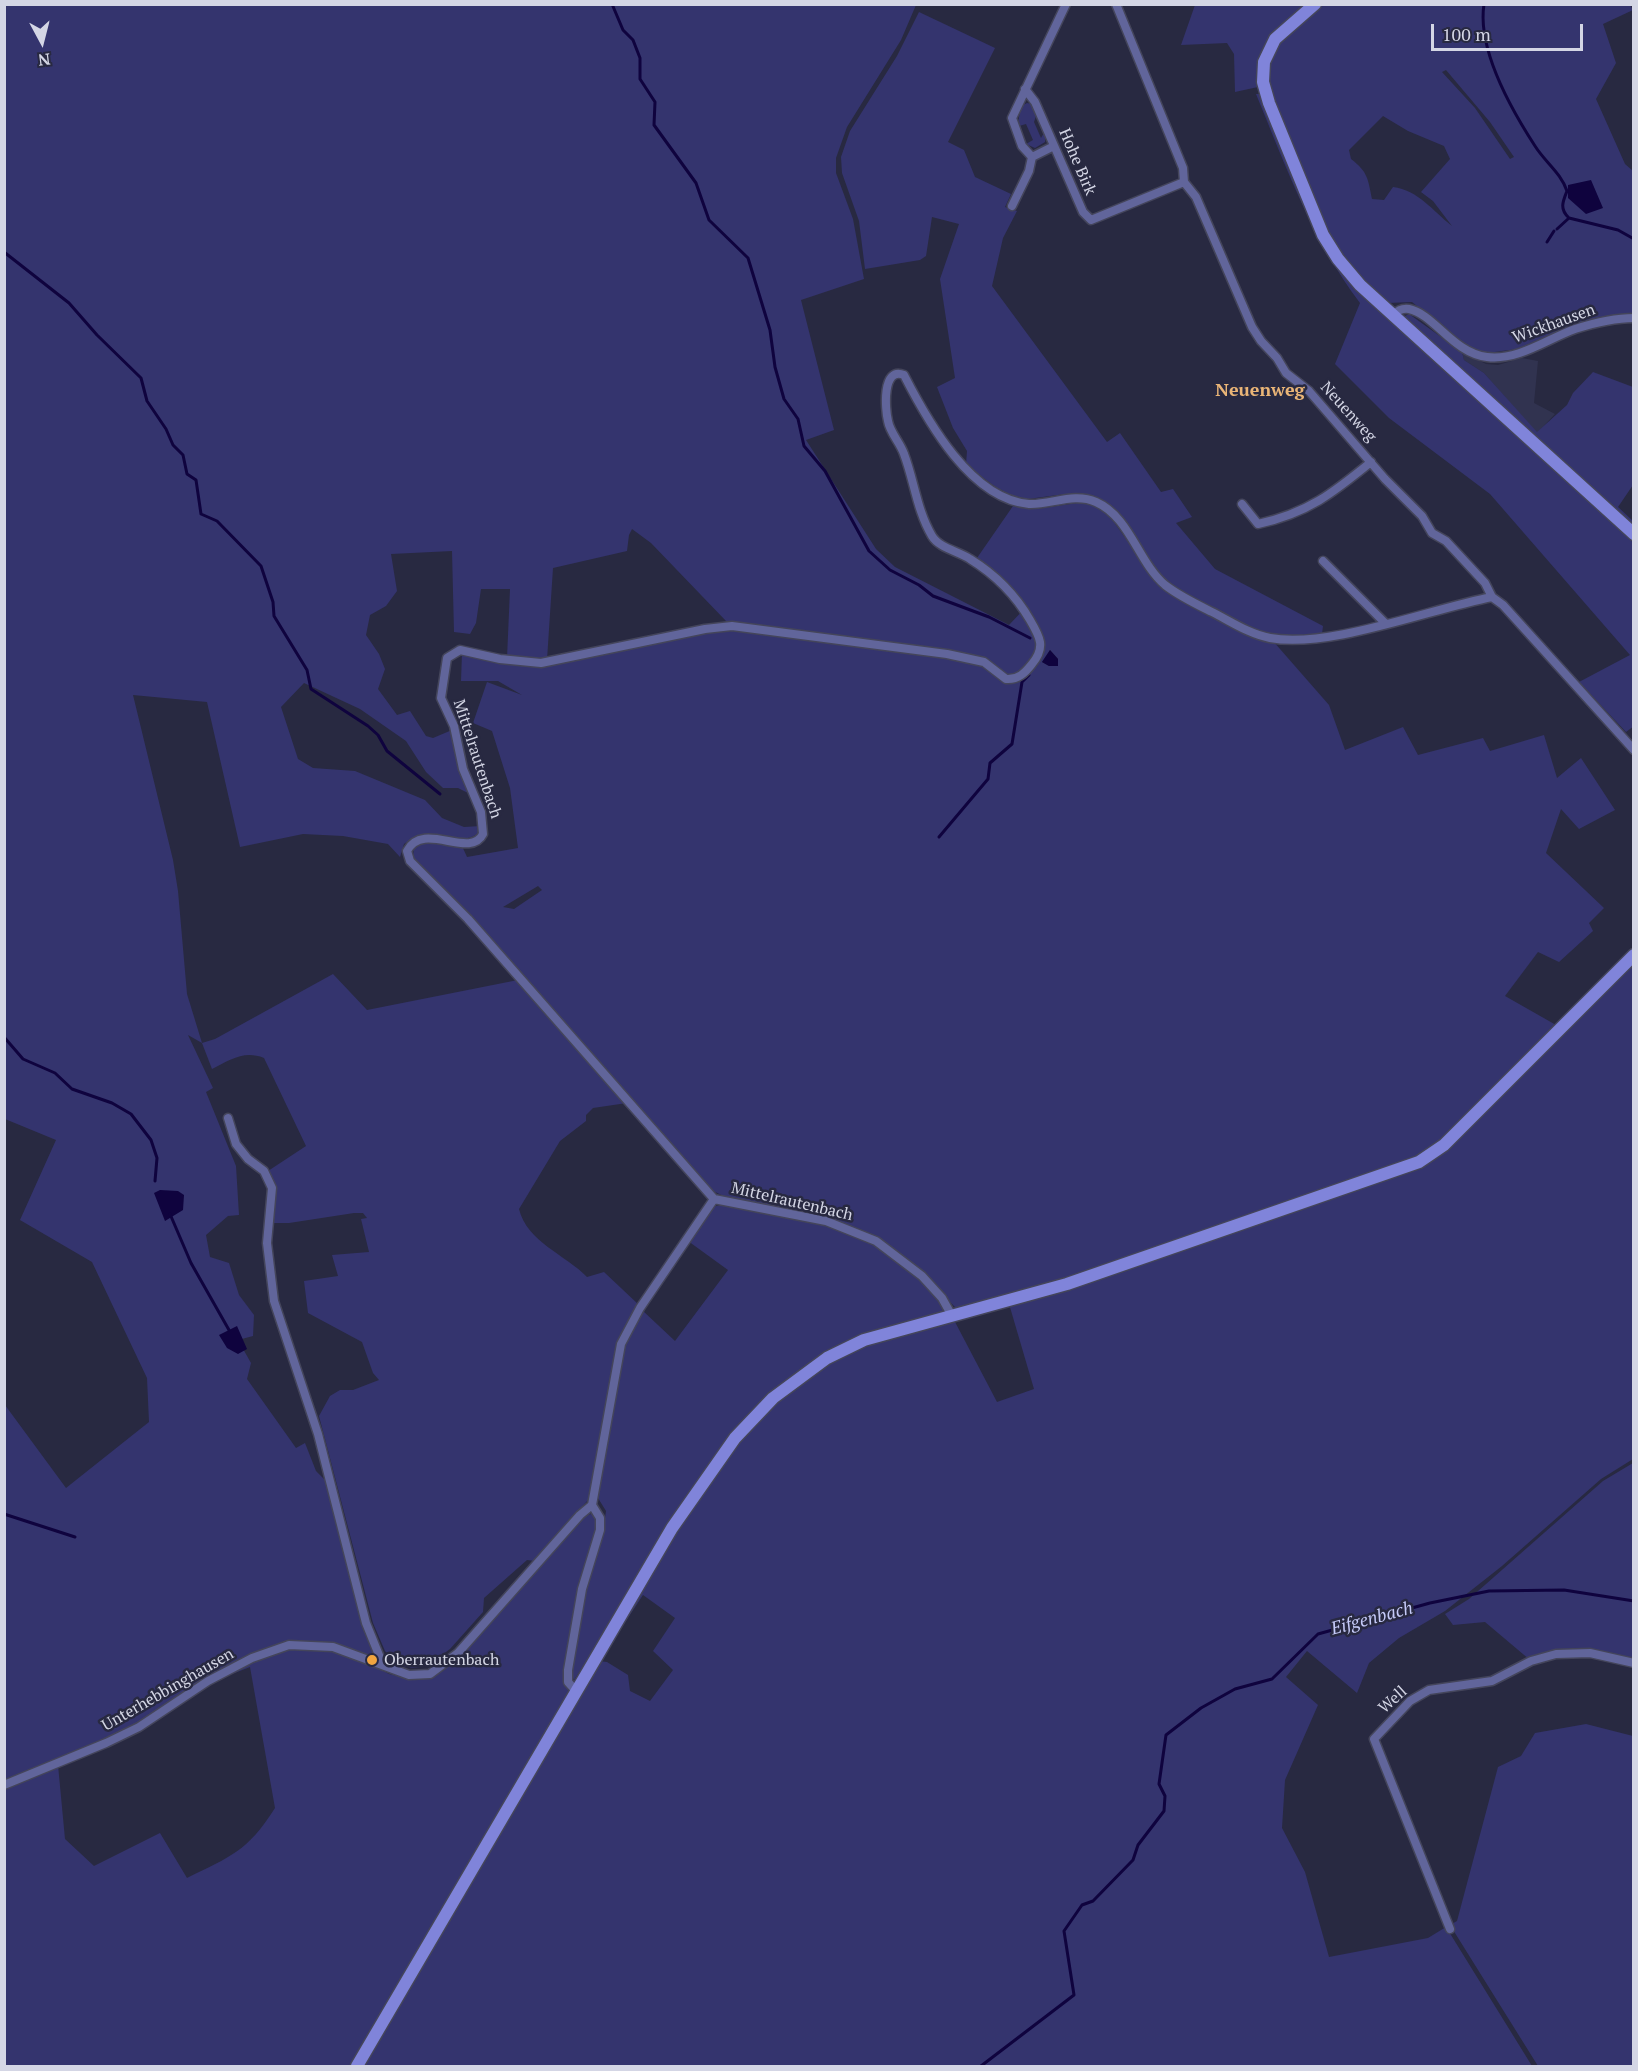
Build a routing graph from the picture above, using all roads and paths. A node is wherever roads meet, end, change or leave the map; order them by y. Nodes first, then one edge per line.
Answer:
1 (1066, 4) edge
2 (1116, 4) edge
3 (1315, 4) edge
4 (1025, 89) junction
5 (1054, 146) junction
6 (1032, 157) junction
7 (1184, 182) junction
8 (1012, 206) dead end
9 (1393, 315) junction
10 (1634, 318) edge
11 (1371, 462) junction
12 (1242, 504) dead end
13 (1634, 534) edge
14 (1323, 561) dead end
15 (1492, 597) junction
16 (1385, 623) junction
17 (1634, 750) edge
18 (1634, 955) edge
19 (228, 1118) dead end
20 (714, 1199) junction
21 (952, 1316) junction
22 (592, 1505) junction
23 (1634, 1663) edge
24 (384, 1665) junction
25 (576, 1691) junction
26 (4, 1785) edge
27 (1450, 1929) dead end
28 (357, 2067) edge

1 - 4 street
2 - 7 street, Neuenweg
3 - 9 main road
4 - 5 street, Hohe Birk
4 - 6 street
5 - 6 street
5 - 7 street, Hohe Birk
6 - 8 street
7 - 11 street, Neuenweg
9 - 10 street, Wickhausen
9 - 13 main road
11 - 12 street
11 - 15 street, Neuenweg
14 - 16 street
15 - 16 street
15 - 17 street, Neuenweg
16 - 20 street, Mittelrautenbach
18 - 21 main road
19 - 24 street
20 - 21 street, Mittelrautenbach
20 - 22 street
21 - 25 main road
22 - 24 street
22 - 25 street
23 - 27 street, Well
24 - 26 street, Unterhebbinghausen
25 - 28 main road

